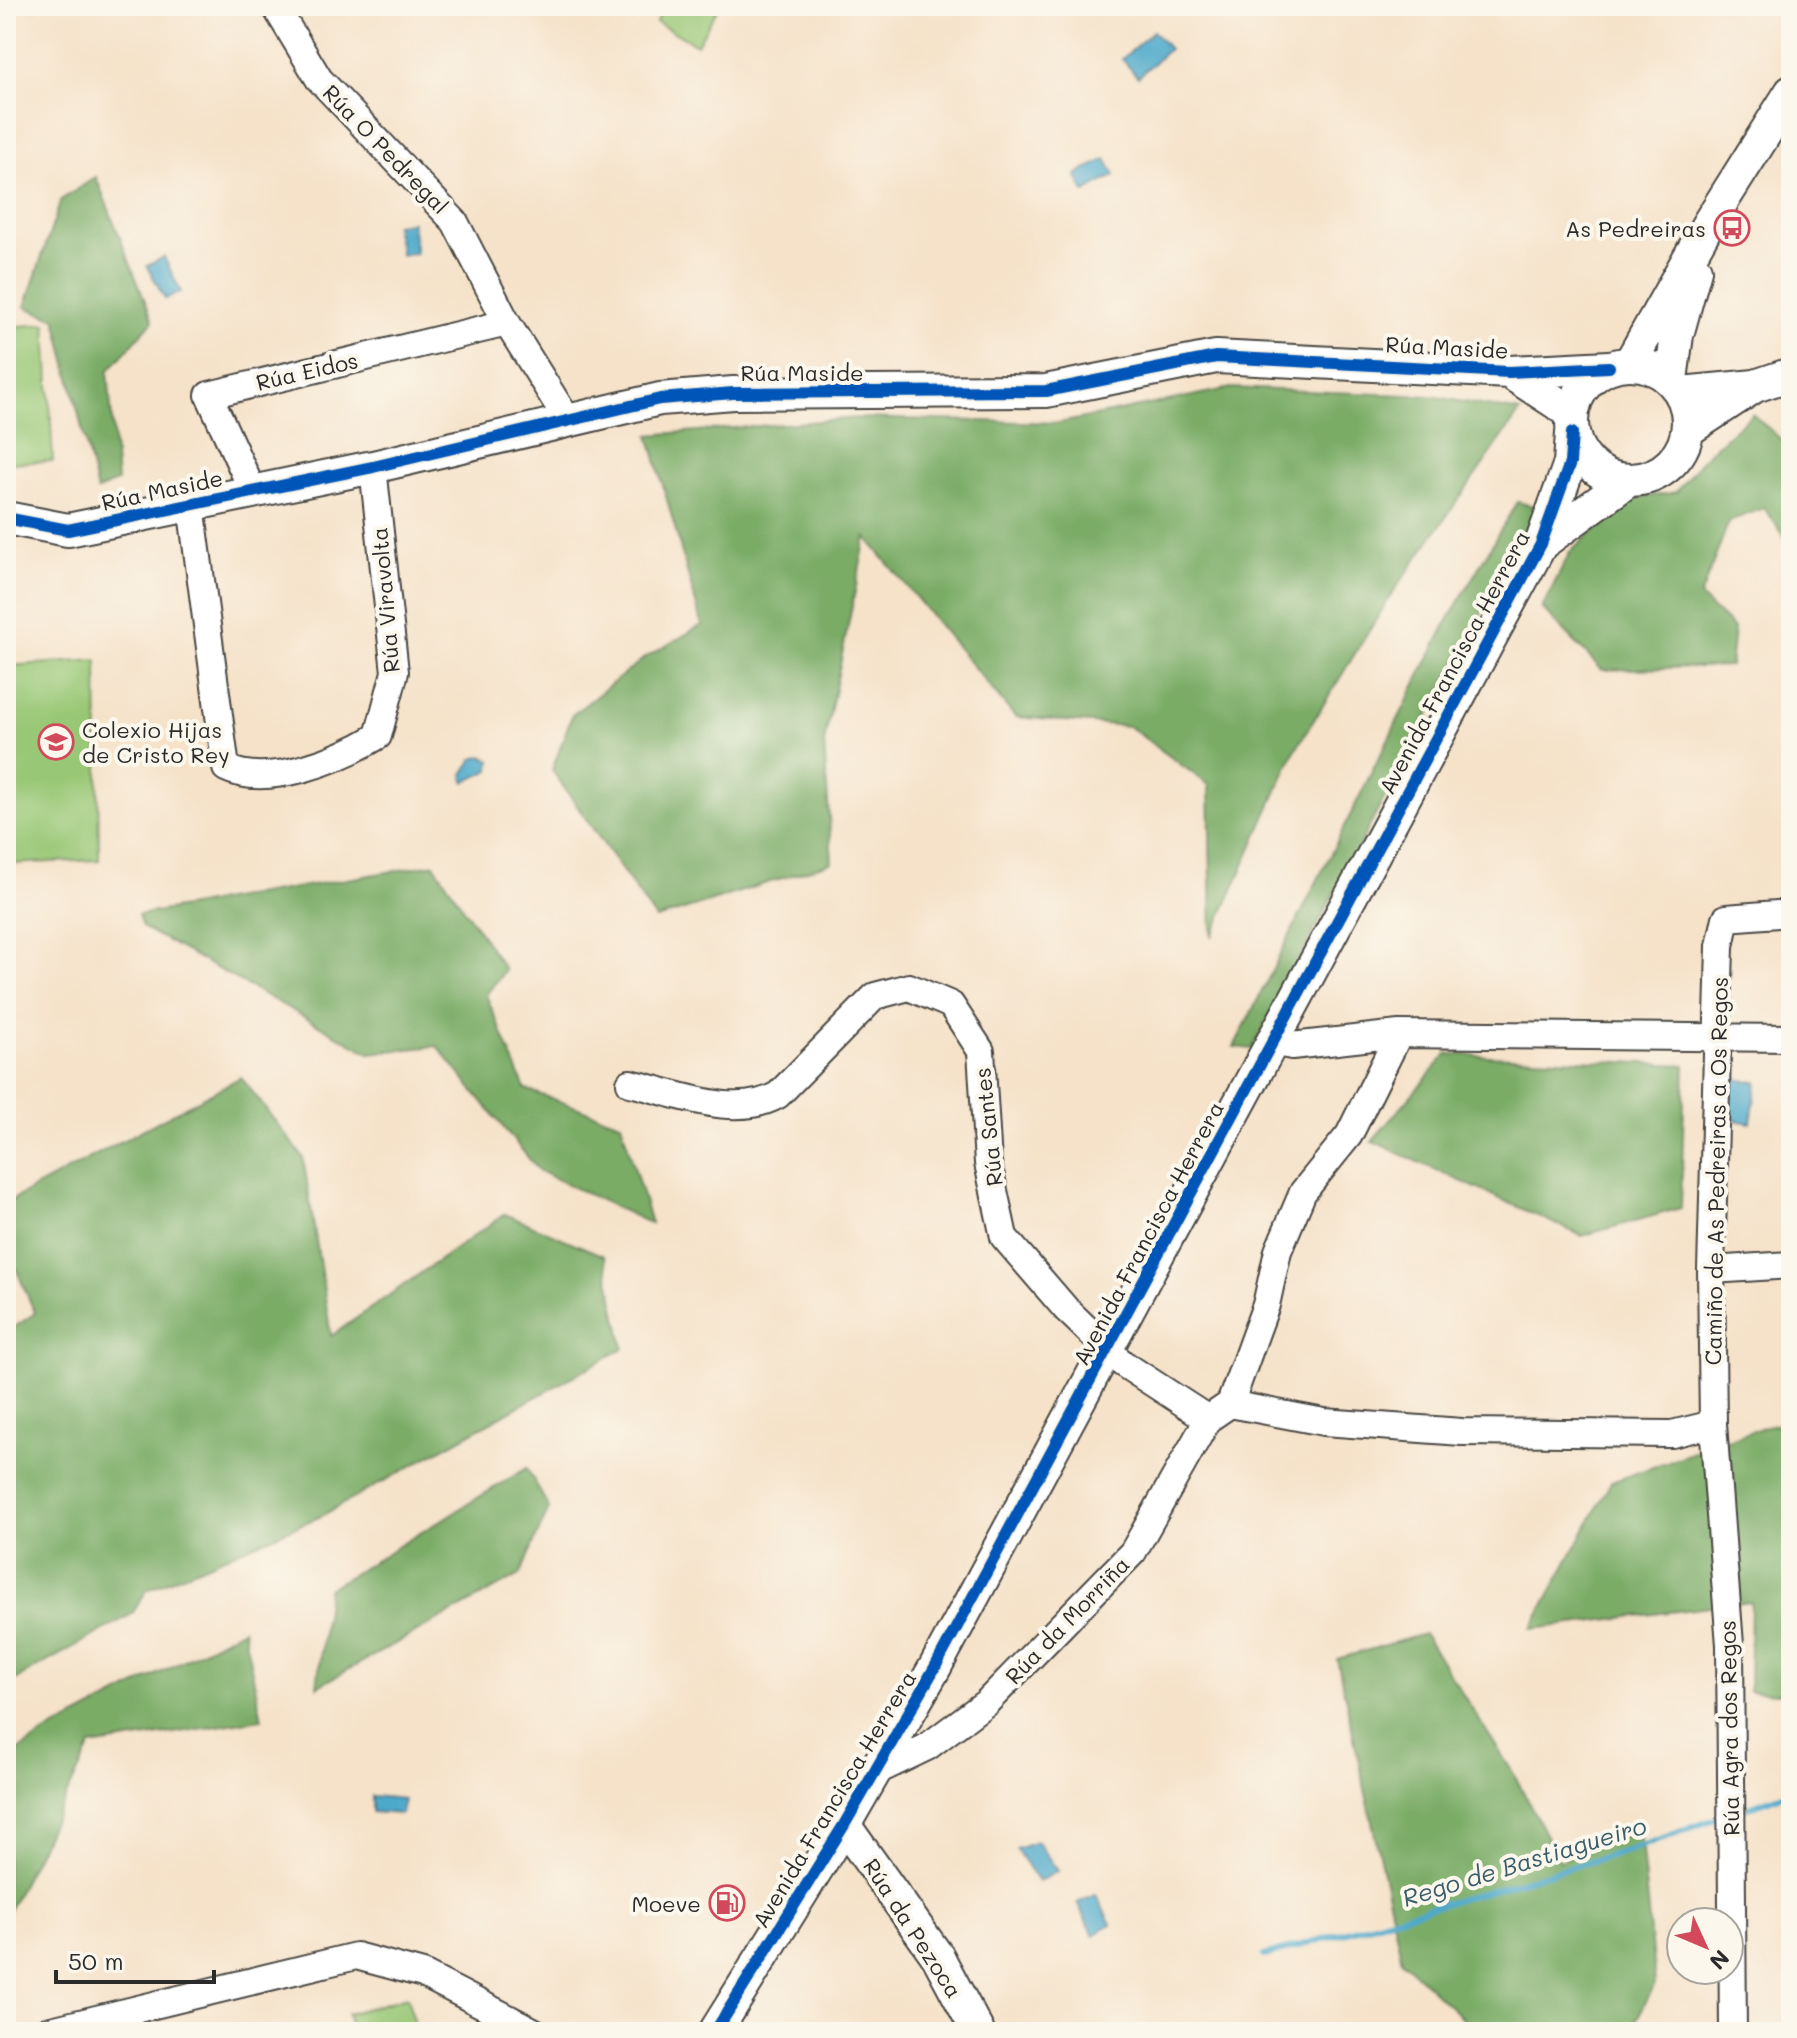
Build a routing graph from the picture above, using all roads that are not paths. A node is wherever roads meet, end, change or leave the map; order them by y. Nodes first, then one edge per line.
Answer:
1 (275, 6) edge
2 (1791, 92) edge
3 (1708, 224) junction
4 (507, 323) junction
5 (1619, 365) junction
6 (1509, 372) junction
7 (1791, 374) edge
8 (1676, 386) junction
9 (1755, 386) junction
10 (567, 419) junction
11 (1572, 423) junction
12 (1688, 430) junction
13 (373, 467) junction
14 (1629, 480) junction
15 (253, 492) junction
16 (191, 505) junction
17 (6, 518) edge
18 (1541, 544) junction
19 (1791, 913) edge
20 (1399, 1034) junction
21 (1791, 1038) edge
22 (1719, 1040) junction
23 (1274, 1042) junction
24 (630, 1083) dead end
25 (1791, 1265) edge
26 (1711, 1270) junction
27 (1107, 1349) junction
28 (1230, 1404) junction
29 (1208, 1419) junction
30 (1713, 1424) junction
31 (875, 1772) junction
32 (844, 1825) junction
33 (43, 2032) edge
34 (535, 2032) edge
35 (715, 2032) edge
36 (978, 2032) edge
37 (1733, 2032) edge

1 - 4 street, Rúa O Pedregal
2 - 3 street
3 - 5 street
3 - 8 street
4 - 10 street, Rúa O Pedregal
4 - 15 street, Rúa Eidos
5 - 6 street, Rúa Maside
5 - 8 street
5 - 11 street
6 - 10 street, Rúa Maside
6 - 11 street, Rúa Maside
7 - 9 street
8 - 9 street
8 - 12 street
9 - 12 street
10 - 13 street, Rúa Maside
11 - 14 street
11 - 18 street, Avenida Francisca Herrera
12 - 14 street
13 - 15 street, Rúa Maside
13 - 16 street, Rúa Viravolta
14 - 18 street, Avenida Francisca Herrera
15 - 16 street, Rúa Maside
16 - 17 street, Rúa Maside
18 - 23 street, Avenida Francisca Herrera
19 - 22 street, Camiño de As Pedreiras a Os Regos
20 - 22 street
20 - 23 street
20 - 28 street
21 - 22 street
22 - 26 street, Camiño de As Pedreiras a Os Regos
23 - 27 street, Avenida Francisca Herrera
24 - 27 street, Rúa Santes
25 - 26 street
26 - 30 street, Camiño de As Pedreiras a Os Regos
27 - 29 street
27 - 31 street, Avenida Francisca Herrera
28 - 29 street, Rúa da Morriña
28 - 30 street
29 - 31 street, Rúa da Morriña
30 - 37 street, Rúa Agra dos Regos
31 - 32 street, Avenida Francisca Herrera
32 - 35 street, Avenida Francisca Herrera
32 - 36 street, Rúa da Pezoca
33 - 34 street

